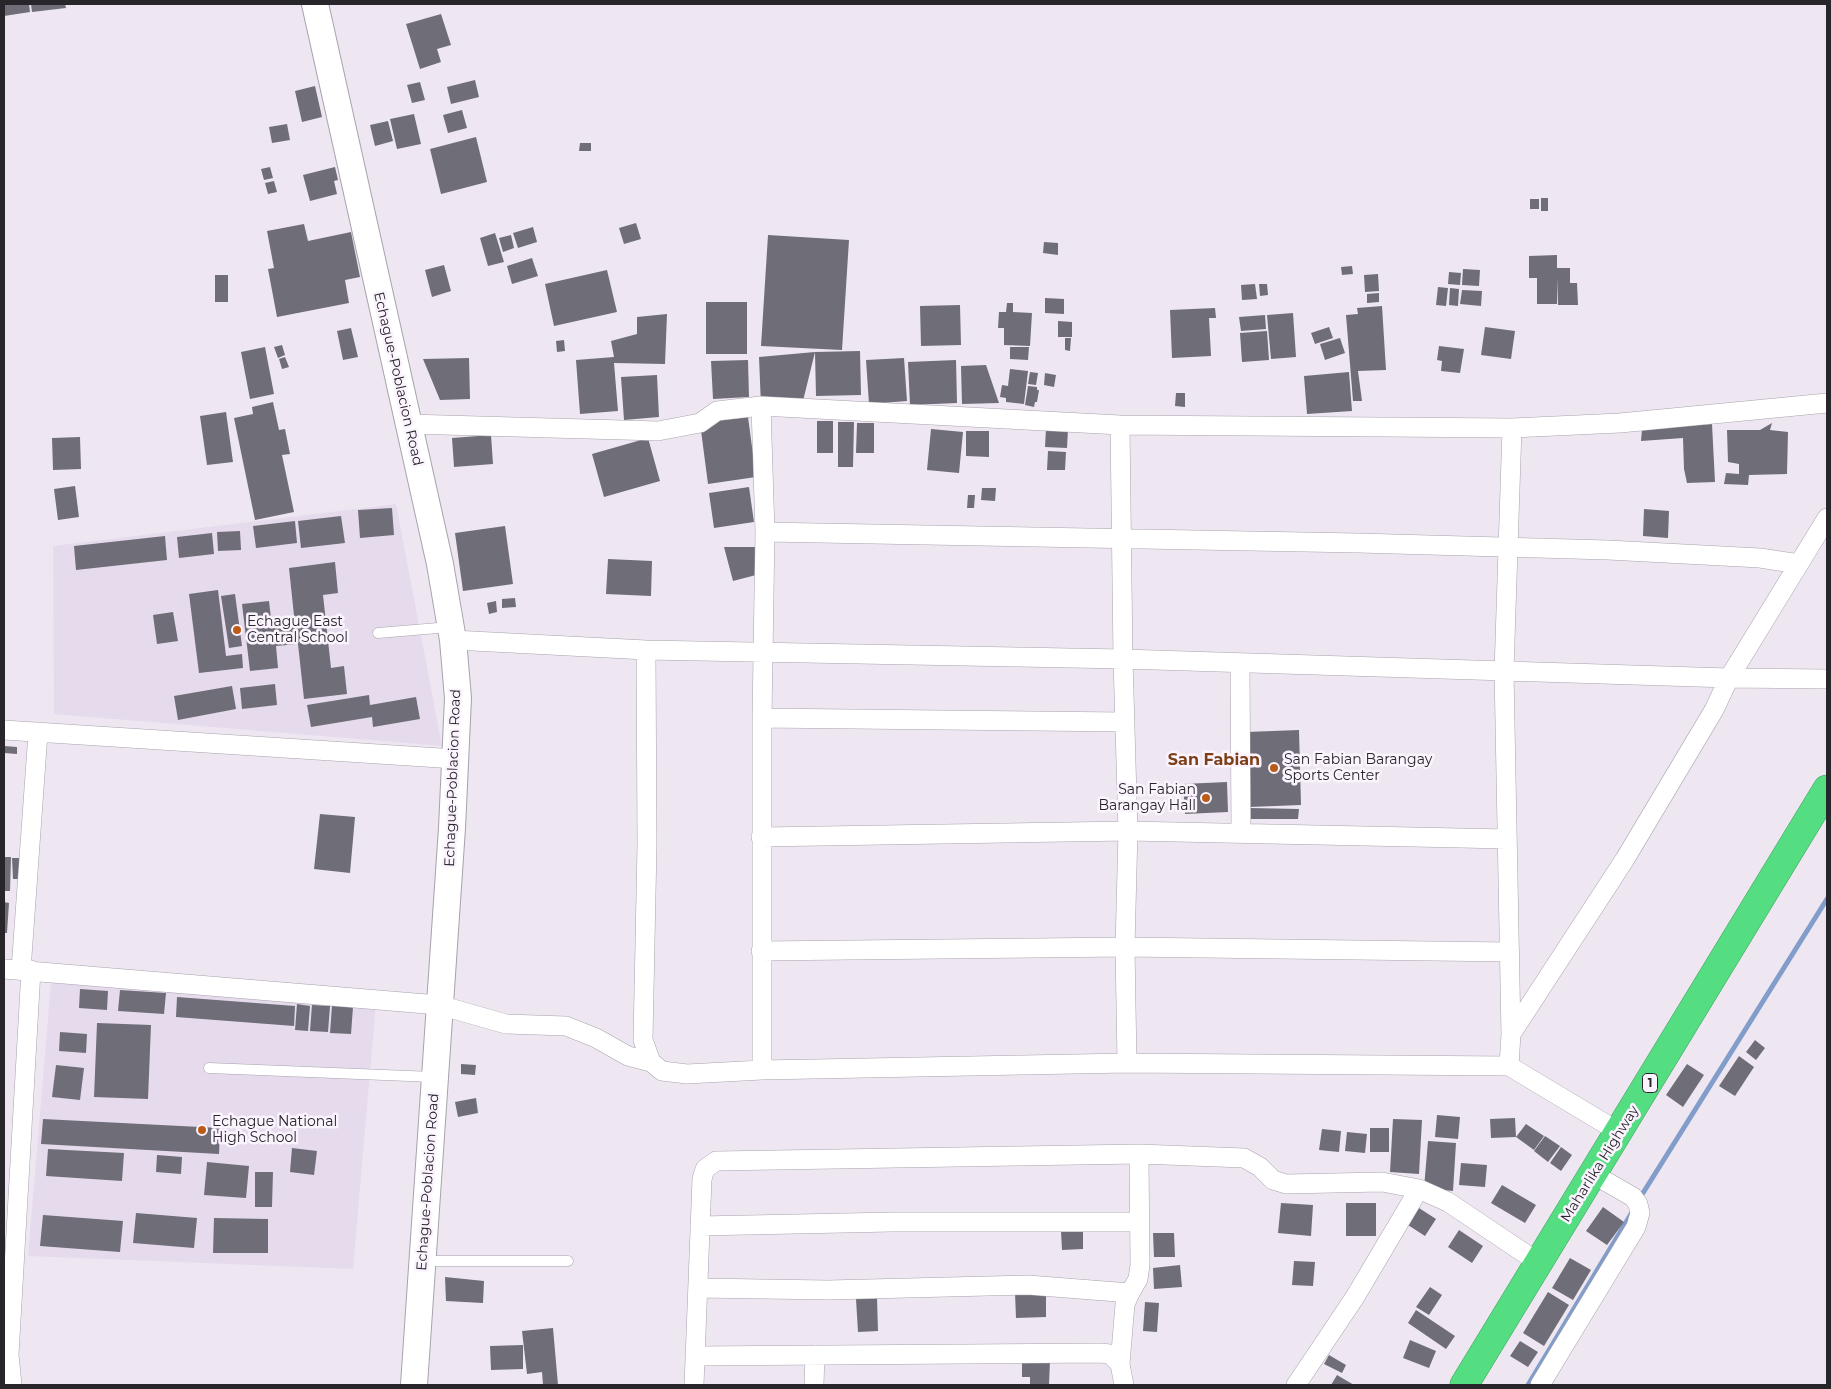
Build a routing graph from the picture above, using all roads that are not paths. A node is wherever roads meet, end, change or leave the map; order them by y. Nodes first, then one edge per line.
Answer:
1 (315, 4) edge
2 (1827, 403) edge
3 (760, 406) junction
4 (408, 424) junction
5 (1120, 425) junction
6 (1512, 428) junction
7 (1827, 518) edge
8 (765, 532) junction
9 (1123, 538) junction
10 (1508, 548) junction
11 (1799, 564) junction
12 (378, 633) dead end
13 (452, 633) junction
14 (646, 650) junction
15 (765, 653) junction
16 (1122, 659) junction
17 (1240, 663) junction
18 (1504, 671) junction
19 (1729, 678) junction
20 (1827, 679) edge
21 (762, 718) junction
22 (1124, 722) junction
23 (4, 730) edge
24 (38, 733) junction
25 (456, 759) junction
26 (1827, 789) edge
27 (1128, 831) junction
28 (1241, 833) junction
29 (762, 837) junction
30 (1508, 839) junction
31 (1125, 947) junction
32 (761, 951) junction
33 (1510, 952) junction
34 (18, 969) edge
35 (439, 1005) junction
36 (1511, 1034) junction
37 (651, 1062) junction
38 (1127, 1063) junction
39 (1509, 1066) junction
40 (209, 1068) dead end
41 (762, 1070) junction
42 (435, 1077) junction
43 (1619, 1132) junction
44 (1139, 1154) junction
45 (1593, 1174) junction
46 (1419, 1189) junction
47 (1139, 1222) junction
48 (700, 1226) junction
49 (422, 1261) junction
50 (568, 1261) dead end
51 (1539, 1263) junction
52 (699, 1288) junction
53 (1130, 1293) junction
54 (815, 1355) junction
55 (696, 1356) junction
56 (1120, 1364) junction
57 (12, 1385) edge
58 (414, 1385) edge
59 (694, 1385) edge
60 (814, 1385) edge
61 (1124, 1385) edge
62 (1296, 1385) edge
63 (1464, 1385) edge
64 (1540, 1385) edge

1 - 4 main road, Echague-Poblacion Road
2 - 6 street
3 - 4 street
3 - 5 street
3 - 8 street
4 - 13 main road, Echague-Poblacion Road
5 - 6 street
5 - 9 street
6 - 10 street
7 - 11 street
8 - 9 street
8 - 15 street
9 - 10 street
9 - 16 street
10 - 11 street
10 - 18 street
11 - 19 street
12 - 13 lane
13 - 14 street
13 - 25 main road, Echague-Poblacion Road
14 - 15 street
14 - 37 street
15 - 16 street
15 - 21 street
16 - 17 street
16 - 22 street
17 - 18 street
17 - 28 street
18 - 19 street
18 - 30 street
19 - 20 street
19 - 36 street
21 - 22 street
21 - 29 street
22 - 27 street
23 - 24 street
24 - 25 street
24 - 34 street
25 - 35 main road, Echague-Poblacion Road
26 - 43 highway, Maharlika Highway / 1
27 - 28 street
27 - 29 street
27 - 31 street
28 - 30 street
29 - 32 street
30 - 33 street
31 - 32 street
31 - 33 street
31 - 38 street
32 - 41 street
33 - 36 street
34 - 35 street
34 - 57 street
35 - 37 street
35 - 42 main road, Echague-Poblacion Road
36 - 39 street
37 - 41 street
38 - 39 street
38 - 41 street
39 - 43 street
40 - 42 lane
42 - 49 main road, Echague-Poblacion Road
43 - 45 highway, Maharlika Highway / 1
44 - 46 street
44 - 47 street
44 - 48 street
45 - 51 highway, Maharlika Highway / 1
45 - 64 street
46 - 51 street
46 - 62 street
47 - 48 street
47 - 53 street
48 - 52 street
49 - 50 lane
49 - 58 main road, Echague-Poblacion Road
51 - 63 highway, Maharlika Highway / 1
52 - 53 street
52 - 55 street
53 - 56 street
54 - 55 street
54 - 56 street
54 - 60 street
55 - 59 street
56 - 61 street

